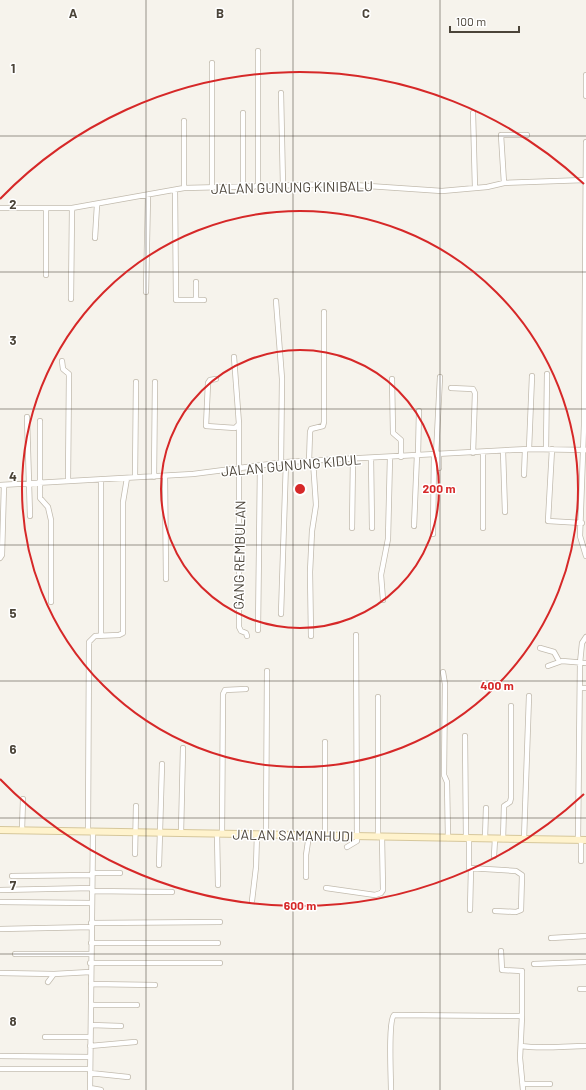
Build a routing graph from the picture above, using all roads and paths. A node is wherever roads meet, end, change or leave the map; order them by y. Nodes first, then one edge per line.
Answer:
1 (258, 51) dead end
2 (212, 63) dead end
3 (586, 75) edge
4 (281, 93) dead end
5 (586, 96) edge
6 (243, 113) dead end
7 (473, 113) dead end
8 (184, 120) dead end
9 (527, 135) dead end
10 (586, 142) edge
11 (585, 180) junction
12 (504, 182) junction
13 (283, 186) junction
14 (258, 187) junction
15 (184, 188) junction
16 (212, 188) junction
17 (243, 188) junction
18 (475, 188) junction
19 (176, 190) junction
20 (148, 195) junction
21 (97, 205) junction
22 (0, 208) edge
23 (72, 208) junction
24 (46, 209) junction
25 (95, 238) dead end
26 (585, 250) edge
27 (46, 275) dead end
28 (196, 282) dead end
29 (146, 292) dead end
30 (70, 299) dead end
31 (196, 300) junction
32 (204, 300) dead end
33 (276, 301) dead end
34 (324, 312) dead end
35 (234, 357) dead end
36 (62, 361) dead end
37 (548, 374) dead end
38 (532, 376) dead end
39 (440, 377) dead end
40 (216, 379) dead end
41 (392, 379) dead end
42 (136, 382) dead end
43 (155, 382) dead end
44 (451, 388) dead end
45 (419, 411) dead end
46 (27, 417) dead end
47 (40, 421) dead end
48 (239, 424) junction
49 (527, 449) junction
50 (546, 449) junction
51 (552, 449) junction
52 (584, 450) edge
53 (503, 451) junction
54 (483, 452) junction
55 (473, 453) junction
56 (418, 455) junction
57 (436, 455) junction
58 (390, 457) junction
59 (401, 457) junction
60 (371, 458) junction
61 (353, 459) junction
62 (283, 462) junction
63 (311, 462) junction
64 (260, 466) junction
65 (439, 468) dead end
66 (240, 469) junction
67 (524, 475) dead end
68 (165, 476) junction
69 (135, 477) junction
70 (154, 477) junction
71 (127, 478) junction
72 (101, 480) junction
73 (68, 481) junction
74 (39, 483) junction
75 (28, 484) junction
76 (2, 485) edge
77 (505, 512) dead end
78 (30, 516) dead end
79 (583, 525) edge
80 (414, 526) dead end
81 (352, 528) dead end
82 (372, 528) dead end
83 (483, 528) dead end
84 (433, 534) dead end
85 (586, 556) edge
86 (0, 558) edge
87 (166, 579) dead end
88 (383, 600) dead end
89 (51, 602) dead end
90 (281, 614) dead end
91 (258, 630) dead end
92 (356, 634) dead end
93 (101, 635) junction
94 (247, 636) dead end
95 (311, 636) dead end
96 (586, 637) edge
97 (540, 648) dead end
98 (559, 661) junction
99 (580, 663) junction
100 (586, 663) edge
101 (548, 666) dead end
102 (267, 671) dead end
103 (443, 672) dead end
104 (580, 688) junction
105 (586, 688) edge
106 (246, 689) dead end
107 (529, 696) dead end
108 (378, 698) dead end
109 (511, 706) dead end
110 (465, 736) dead end
111 (325, 742) dead end
112 (183, 748) dead end
113 (162, 764) dead end
114 (23, 799) dead end
115 (136, 806) dead end
116 (486, 808) dead end
117 (0, 830) edge
118 (22, 830) junction
119 (90, 831) junction
120 (135, 832) junction
121 (160, 833) junction
122 (181, 833) junction
123 (219, 834) junction
124 (257, 834) junction
125 (266, 834) junction
126 (309, 835) junction
127 (325, 836) junction
128 (357, 836) junction
129 (380, 837) junction
130 (448, 838) junction
131 (468, 838) junction
132 (485, 838) junction
133 (495, 839) junction
134 (503, 839) junction
135 (524, 839) junction
136 (581, 840) edge
137 (347, 847) dead end
138 (135, 854) dead end
139 (494, 856) dead end
140 (580, 861) dead end
141 (159, 865) dead end
142 (471, 868) junction
143 (120, 873) dead end
144 (92, 874) junction
145 (12, 876) dead end
146 (306, 877) dead end
147 (218, 885) dead end
148 (326, 888) dead end
149 (92, 889) junction
150 (0, 890) edge
151 (172, 892) dead end
152 (252, 901) dead end
153 (0, 902) edge
154 (91, 903) junction
155 (470, 910) dead end
156 (495, 911) dead end
157 (220, 922) dead end
158 (91, 925) junction
159 (0, 929) edge
160 (586, 936) edge
161 (551, 938) dead end
162 (218, 942) dead end
163 (91, 943) junction
164 (502, 951) dead end
165 (15, 954) dead end
166 (91, 954) junction
167 (586, 962) edge
168 (90, 963) junction
169 (220, 963) dead end
170 (534, 964) dead end
171 (90, 972) junction
172 (0, 973) edge
173 (54, 974) junction
174 (48, 982) dead end
175 (91, 984) junction
176 (155, 985) dead end
177 (580, 989) dead end
178 (586, 989) edge
179 (91, 1005) junction
180 (137, 1005) dead end
181 (522, 1016) junction
182 (91, 1026) junction
183 (121, 1026) dead end
184 (90, 1036) junction
185 (45, 1037) dead end
186 (135, 1042) dead end
187 (90, 1046) junction
188 (521, 1046) junction
189 (586, 1046) edge
190 (0, 1056) edge
191 (90, 1057) junction
192 (0, 1069) edge
193 (89, 1071) junction
194 (128, 1076) dead end
195 (522, 1084) junction
196 (550, 1084) dead end
197 (90, 1089) edge
198 (100, 1090) edge
199 (391, 1090) edge
200 (522, 1090) edge

1 - 14 street
2 - 16 street
3 - 5 street
4 - 13 street
6 - 17 street
7 - 18 street
8 - 15 street
9 - 12 street
10 - 11 street
11 - 12 street, JALAN GUNUNG KINIBALU
11 - 26 street
12 - 18 street, JALAN GUNUNG KINIBALU
13 - 14 street, JALAN GUNUNG KINIBALU
13 - 18 street, JALAN GUNUNG KINIBALU
14 - 17 street, JALAN GUNUNG KINIBALU
15 - 16 street, JALAN GUNUNG KINIBALU
15 - 19 street, JALAN GUNUNG KINIBALU
16 - 17 street, JALAN GUNUNG KINIBALU
19 - 20 street, JALAN GUNUNG KINIBALU
19 - 31 street
20 - 21 street, JALAN GUNUNG KINIBALU
20 - 29 street
21 - 23 street, JALAN GUNUNG KINIBALU
21 - 25 street
22 - 24 street, JALAN GUNUNG KINIBALU
23 - 24 street, JALAN GUNUNG KINIBALU
23 - 30 street
24 - 27 street
26 - 52 street
28 - 31 street
31 - 32 street
33 - 62 street
34 - 63 street
35 - 48 street, GANG REMBULAN
36 - 73 street
37 - 50 street
38 - 49 street
39 - 57 street
40 - 48 street
41 - 59 street
42 - 69 street
43 - 70 street
44 - 55 street
45 - 56 street
46 - 75 street
47 - 74 street
48 - 66 street, GANG REMBULAN
49 - 50 street, JALAN GUNUNG KIDUL
49 - 53 street, JALAN GUNUNG KIDUL
49 - 67 street
50 - 51 street, JALAN GUNUNG KIDUL
51 - 52 street, JALAN GUNUNG KIDUL
51 - 79 street
52 - 79 street
53 - 54 street, JALAN GUNUNG KIDUL
53 - 77 street
54 - 55 street, JALAN GUNUNG KIDUL
54 - 83 street
55 - 57 street, JALAN GUNUNG KIDUL
56 - 57 street, JALAN GUNUNG KIDUL
56 - 59 street, JALAN GUNUNG KIDUL
56 - 80 street
57 - 65 street
57 - 84 street
58 - 59 street, JALAN GUNUNG KIDUL
58 - 60 street, JALAN GUNUNG KIDUL
58 - 88 street
60 - 61 street, JALAN GUNUNG KIDUL
60 - 82 street
61 - 63 street, JALAN GUNUNG KIDUL
61 - 81 street
62 - 63 street, JALAN GUNUNG KIDUL
62 - 64 street, JALAN GUNUNG KIDUL
62 - 90 street
63 - 95 street
64 - 66 street, JALAN GUNUNG KIDUL
64 - 91 street
66 - 68 street, JALAN GUNUNG KIDUL
66 - 94 street, GANG REMBULAN
68 - 70 street, JALAN GUNUNG KIDUL
68 - 87 street
69 - 70 street, JALAN GUNUNG KIDUL
69 - 71 street, JALAN GUNUNG KIDUL
71 - 72 street, JALAN GUNUNG KIDUL
71 - 93 street
72 - 73 street, JALAN GUNUNG KIDUL
72 - 93 street
73 - 74 street, JALAN GUNUNG KIDUL
74 - 75 street, JALAN GUNUNG KIDUL
74 - 89 street
75 - 76 street, JALAN GUNUNG KIDUL
75 - 78 street
76 - 86 street
79 - 85 street
92 - 128 street
93 - 119 street
96 - 99 street
97 - 98 street
98 - 99 street
98 - 101 street
99 - 100 street
99 - 104 street
102 - 125 street
103 - 130 street
104 - 105 street
104 - 136 street
106 - 123 street
107 - 135 street
108 - 129 street
109 - 134 street
110 - 131 street
111 - 127 street
112 - 122 street
113 - 121 street
114 - 118 street
115 - 120 street
116 - 132 street
117 - 118 street, JALAN SAMANHUDI
118 - 119 street, JALAN SAMANHUDI
119 - 120 street, JALAN SAMANHUDI
119 - 144 street
120 - 121 street, JALAN SAMANHUDI
120 - 138 street
121 - 122 street, JALAN SAMANHUDI
121 - 141 street
122 - 123 street, JALAN SAMANHUDI
123 - 124 street, JALAN SAMANHUDI
123 - 147 street
124 - 125 street, JALAN SAMANHUDI
124 - 152 street
125 - 126 street, JALAN SAMANHUDI
126 - 127 street, JALAN SAMANHUDI
126 - 146 street
127 - 128 street, JALAN SAMANHUDI
128 - 129 street, JALAN SAMANHUDI
128 - 137 street
129 - 130 street, JALAN SAMANHUDI
129 - 148 street
130 - 131 street, JALAN SAMANHUDI
131 - 132 street, JALAN SAMANHUDI
131 - 142 street
132 - 133 street, JALAN SAMANHUDI
133 - 134 street, JALAN SAMANHUDI
133 - 139 street
134 - 135 street, JALAN SAMANHUDI
135 - 136 street, JALAN SAMANHUDI
136 - 140 street
142 - 155 street
142 - 156 street
143 - 144 street
144 - 145 street
144 - 149 street
149 - 150 street
149 - 151 street
149 - 154 street
153 - 154 street
154 - 158 street
157 - 158 street
158 - 159 street
158 - 163 street
160 - 161 street
162 - 163 street
163 - 166 street
164 - 181 street
165 - 166 street
166 - 168 street
167 - 170 street
168 - 169 street
168 - 171 street
171 - 173 street
171 - 175 street
172 - 173 street
173 - 174 street
175 - 176 street
175 - 179 street
177 - 178 street
179 - 180 street
179 - 182 street
181 - 188 street
181 - 199 street
182 - 183 street
182 - 184 street
184 - 185 street
184 - 187 street
186 - 187 street
187 - 191 street
188 - 189 street
188 - 195 street
190 - 191 street
191 - 193 street
192 - 193 street
193 - 194 street
193 - 197 street
195 - 196 street
195 - 200 street
197 - 198 street

